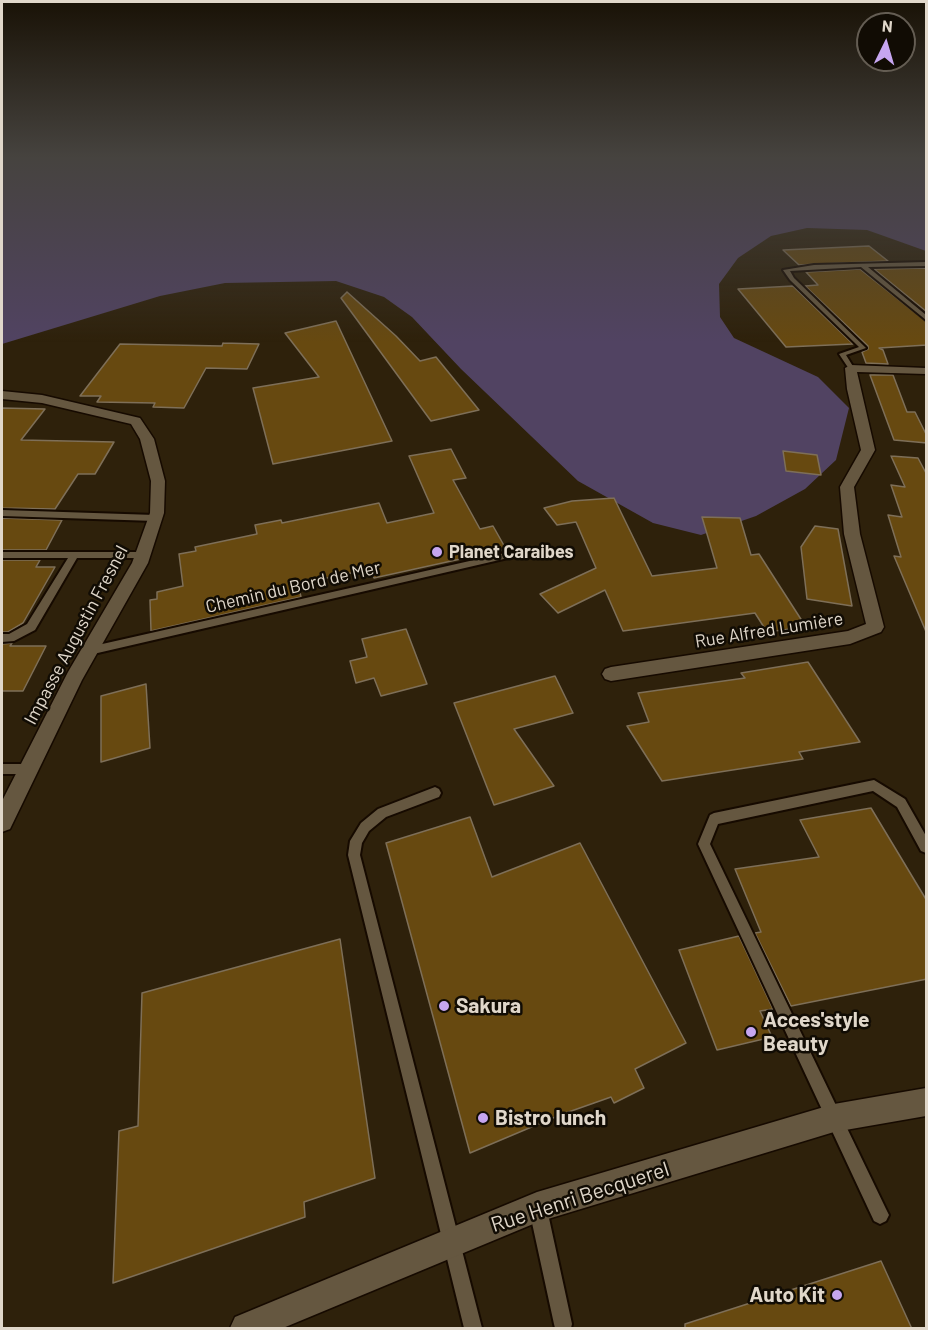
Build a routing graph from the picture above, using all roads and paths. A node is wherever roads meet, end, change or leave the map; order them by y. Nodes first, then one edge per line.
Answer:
1 (927, 264) edge
2 (863, 266) junction
3 (927, 318) edge
4 (851, 368) junction
5 (927, 371) edge
6 (2, 395) edge
7 (2, 513) edge
8 (155, 518) junction
9 (2, 555) edge
10 (74, 555) junction
11 (142, 555) junction
12 (505, 556) dead end
13 (2, 638) edge
14 (89, 651) junction
15 (611, 674) dead end
16 (28, 769) junction
17 (2, 770) edge
18 (435, 793) dead end
19 (2, 822) edge
20 (927, 848) edge
21 (927, 1102) edge
22 (834, 1118) junction
23 (537, 1207) junction
24 (880, 1215) dead end
25 (453, 1242) junction
26 (562, 1324) dead end
27 (246, 1329) edge
28 (473, 1329) edge

1 - 2 lane
2 - 3 lane
2 - 4 lane
4 - 5 street
4 - 15 street, Rue Alfred Lumière
6 - 8 street, Impasse Augustin Fresnel
7 - 8 lane
8 - 11 street, Impasse Augustin Fresnel
9 - 10 lane
10 - 11 lane
10 - 13 lane
11 - 14 street, Impasse Augustin Fresnel
12 - 14 lane, Chemin du Bord de Mer
14 - 16 street, Impasse Augustin Fresnel
16 - 17 lane
16 - 19 street, Impasse Augustin Fresnel
18 - 25 lane
20 - 22 lane
21 - 22 street, Rue Henri Becquerel
22 - 23 street, Rue Henri Becquerel
22 - 24 lane
23 - 25 street, Rue Henri Becquerel
23 - 26 lane
25 - 27 street, Rue Henri Becquerel
25 - 28 lane

